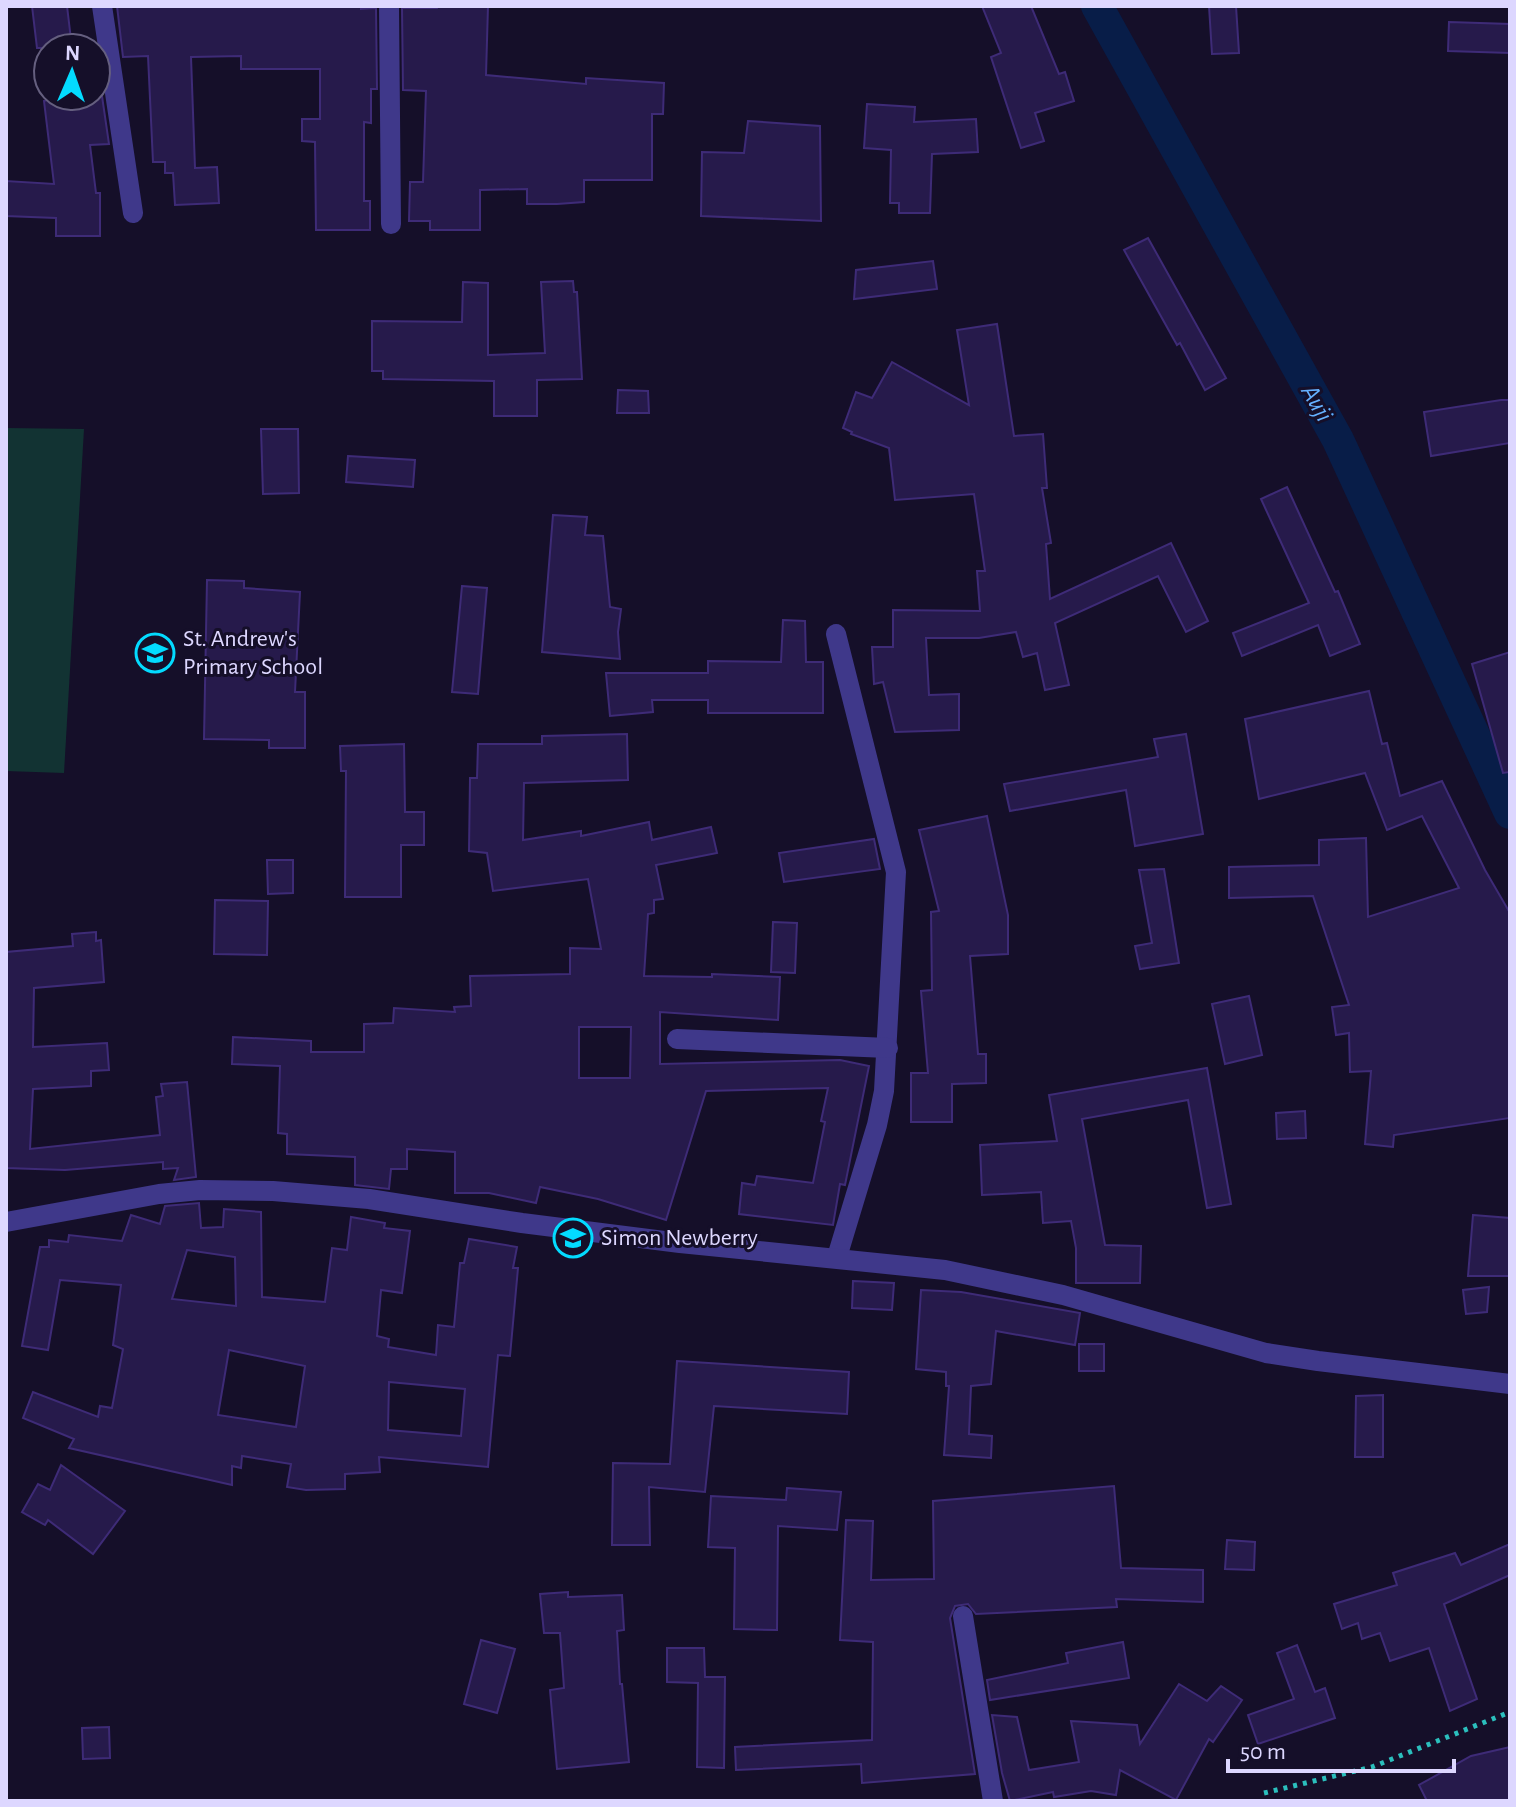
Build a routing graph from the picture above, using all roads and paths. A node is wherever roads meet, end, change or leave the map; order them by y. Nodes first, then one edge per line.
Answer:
1 (102, 6) edge
2 (389, 6) edge
3 (133, 213) dead end
4 (391, 224) dead end
5 (836, 634) dead end
6 (677, 1039) dead end
7 (888, 1048) junction
8 (6, 1222) edge
9 (837, 1257) junction
10 (1510, 1384) edge
11 (963, 1616) dead end
12 (1510, 1712) edge
13 (1264, 1793) dead end
14 (993, 1801) edge

1 - 3 street
2 - 4 street
5 - 7 street
6 - 7 street
7 - 9 street
8 - 9 street
9 - 10 street
11 - 14 street
12 - 13 path

